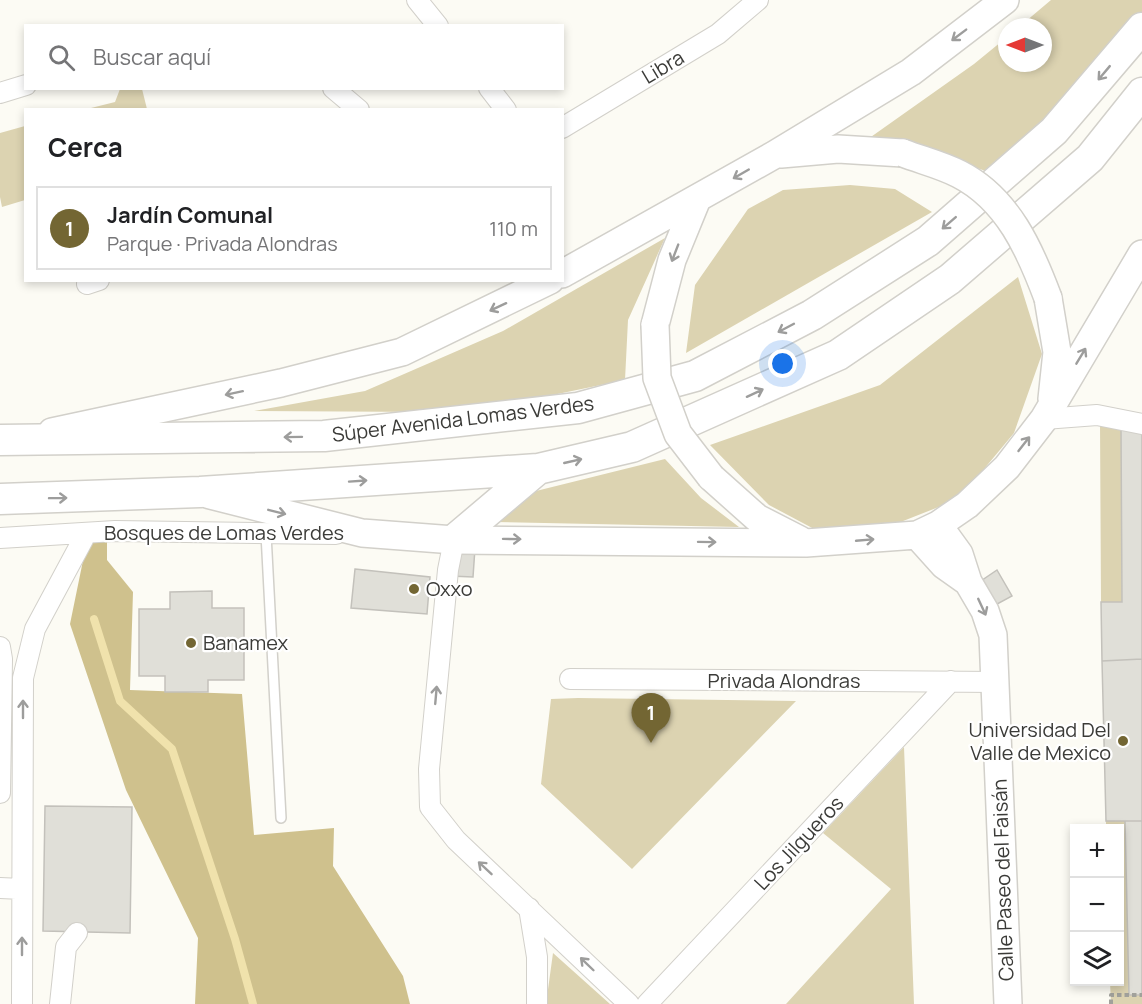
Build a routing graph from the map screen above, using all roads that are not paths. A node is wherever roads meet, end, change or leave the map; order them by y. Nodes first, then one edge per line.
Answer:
1 (417, 0) edge
2 (758, 0) edge
3 (1005, 0) edge
4 (436, 24) edge
5 (1142, 28) edge
6 (24, 86) edge
7 (335, 90) edge
8 (491, 90) edge
9 (0, 93) edge
10 (1142, 93) edge
11 (357, 108) edge
12 (504, 108) edge
13 (564, 127) edge
14 (774, 155) junction
15 (697, 199) junction
16 (1142, 254) edge
17 (564, 273) edge
18 (546, 282) edge
19 (1048, 412) junction
20 (1142, 424) edge
21 (8, 440) edge
22 (538, 469) junction
23 (200, 492) junction
24 (0, 499) edge
25 (928, 530) junction
26 (362, 533) junction
27 (86, 534) junction
28 (266, 534) junction
29 (0, 538) edge
30 (454, 540) junction
31 (806, 543) junction
32 (0, 648) edge
33 (23, 678) junction
34 (570, 679) dead end
35 (951, 681) junction
36 (2, 682) junction
37 (997, 682) junction
38 (23, 736) junction
39 (1, 739) edge
40 (0, 793) edge
41 (281, 818) dead end
42 (0, 888) edge
43 (22, 889) junction
44 (528, 908) junction
45 (77, 933) dead end
46 (22, 1004) edge
47 (60, 1004) edge
48 (537, 1004) edge
49 (629, 1004) edge
50 (647, 1004) edge
51 (1008, 1004) edge

1 - 4 street
2 - 13 street, Libra
3 -> 14 main road
5 -> 21 main road, Súper Avenida Lomas Verdes
6 - 9 street
7 - 11 street
8 - 12 street
22 -> 10 main road
14 -> 15 main road
14 - 19 main road, bridge
15 - 17 main road
15 -> 31 main road, bridge
19 -> 16 main road
18 -> 21 main road, Súper Avenida Lomas Verdes
19 - 20 street
25 -> 19 main road
23 -> 22 main road
22 - 30 main road
24 -> 23 main road
23 -> 26 main road
31 -> 25 main road
25 -> 37 main road, Calle Paseo del Faisán
26 - 28 street, Bosques de Lomas Verdes
26 - 30 main road
27 - 28 street, Bosques de Lomas Verdes
27 - 29 street, Bosques de Lomas Verdes
27 - 33 street, Bosques de Lomas Verdes
28 - 41 lane
30 -> 31 main road
44 -> 30 street
32 - 36 street
33 - 36 street
38 -> 33 street, Bosques de Lomas Verdes
34 - 35 street, Privada Alondras
35 - 37 street, Privada Alondras
35 - 50 street, Los Jilgueros
36 - 39 street
37 - 51 main road, Calle Paseo del Faisán
38 - 39 street
38 - 43 street, Bosques de Lomas Verdes
39 - 40 street
42 - 43 street
46 -> 43 street, Bosques de Lomas Verdes
44 - 48 street
49 -> 44 street
45 - 47 street

